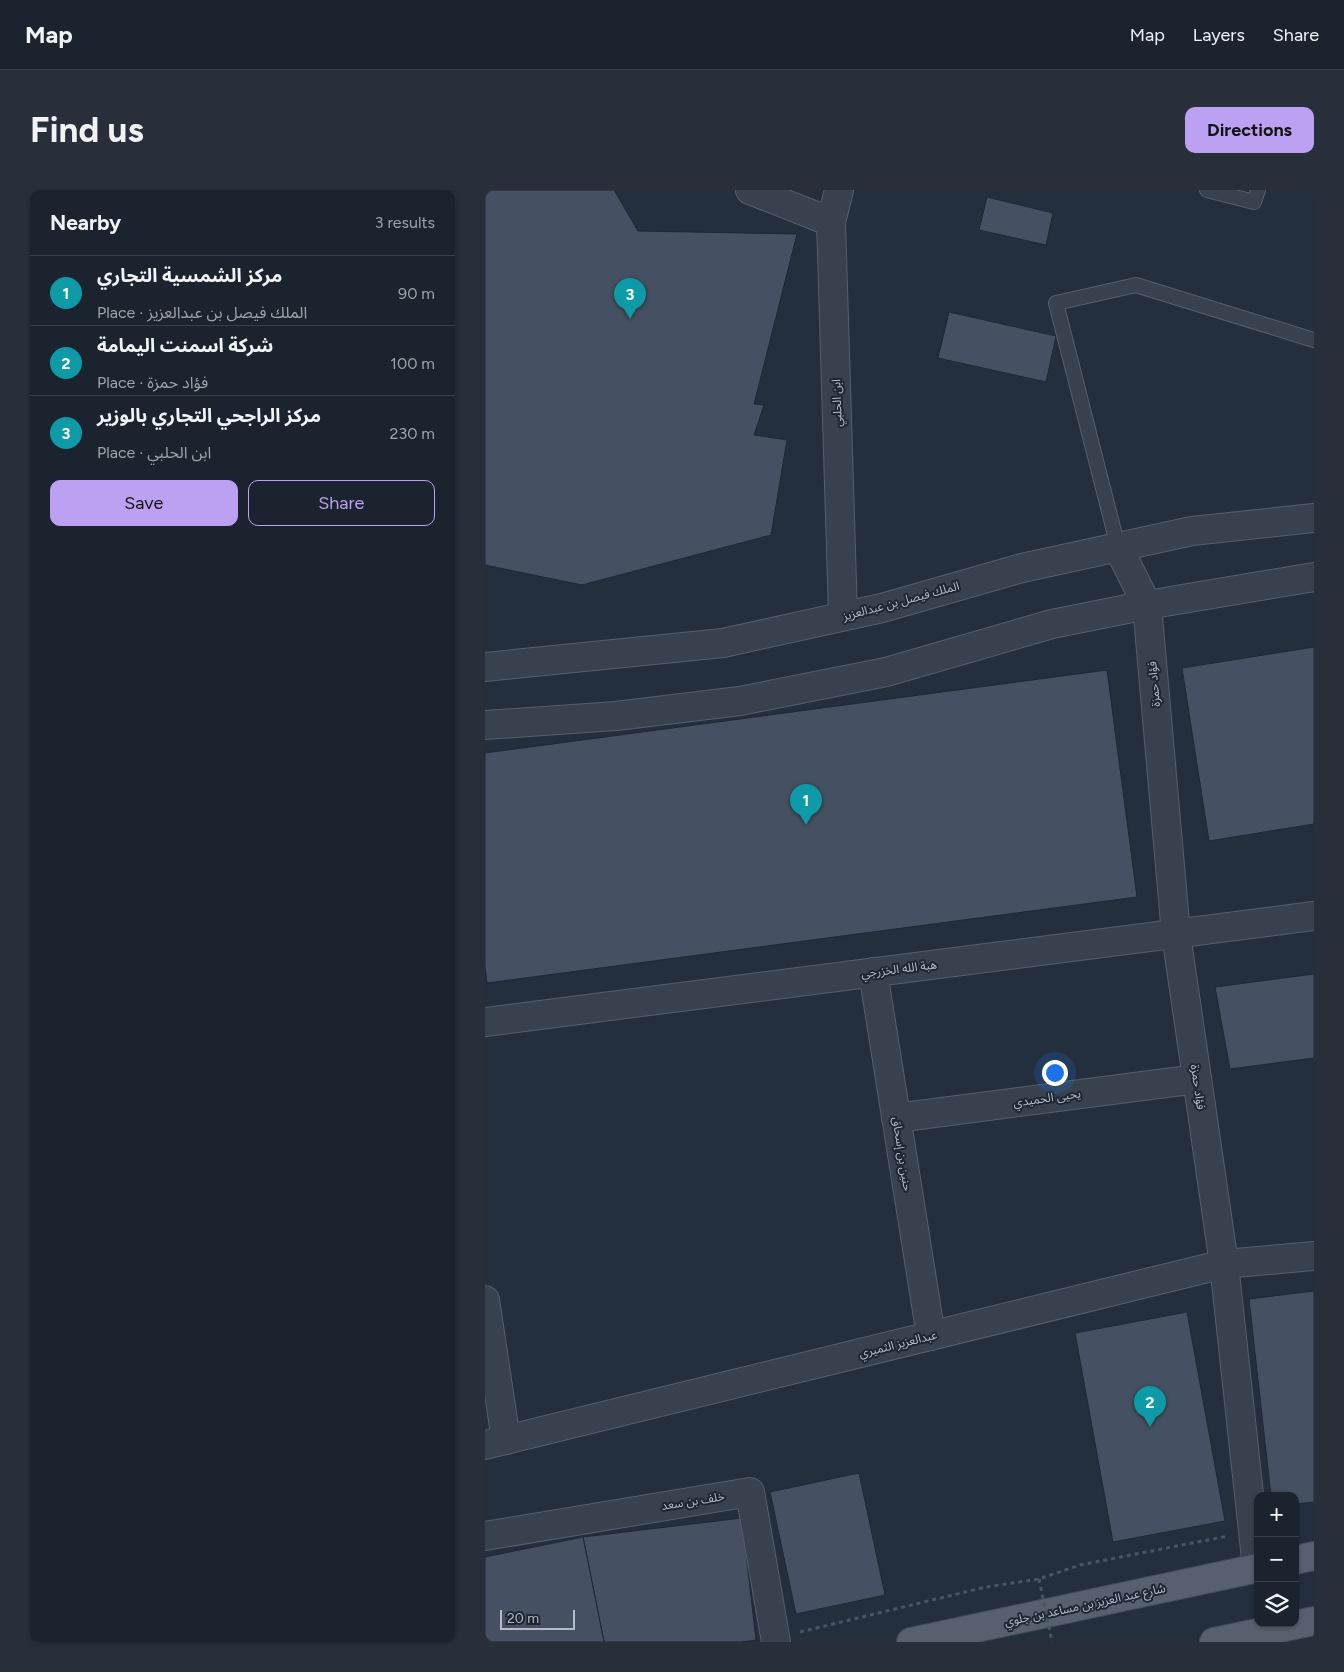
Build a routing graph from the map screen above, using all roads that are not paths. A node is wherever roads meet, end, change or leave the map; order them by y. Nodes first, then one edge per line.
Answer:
1 (750, 190) edge
2 (839, 190) edge
3 (1207, 190) edge
4 (1258, 190) edge
5 (831, 222) junction
6 (1314, 340) edge
7 (1314, 518) edge
8 (1118, 547) junction
9 (1314, 577) edge
10 (1147, 605) junction
11 (843, 616) junction
12 (485, 667) edge
13 (485, 725) edge
14 (1314, 916) edge
15 (1176, 934) junction
16 (873, 972) junction
17 (485, 1022) edge
18 (1197, 1079) junction
19 (896, 1118) junction
20 (1314, 1256) edge
21 (1224, 1264) junction
22 (485, 1300) edge
23 (931, 1336) junction
24 (496, 1442) edge
25 (485, 1536) edge
26 (1254, 1540) edge
27 (1314, 1556) edge
28 (1299, 1559) edge
29 (1254, 1569) edge
30 (1314, 1621) edge
31 (776, 1640) edge
32 (911, 1642) edge
33 (1214, 1642) edge

1 - 5 street
2 - 5 street, ابن الحلبي
3 - 4 lane
5 - 11 street, ابن الحلبي
6 - 8 lane
7 - 8 street, الملك فيصل بن عبدالعزيز
8 - 10 street
8 - 11 street, الملك فيصل بن عبدالعزيز
9 - 10 street
10 - 13 street
10 - 15 street, فؤاد حمزة
11 - 12 street, الملك فيصل بن عبدالعزيز
14 - 15 street, هبة الله الخزرجي
15 - 16 street, هبة الله الخزرجي
15 - 18 street, فؤاد حمزة
16 - 17 street, هبة الله الخزرجي
16 - 19 street, حنين بن إسحاق
18 - 19 street, يحيى الحميدي
18 - 21 street, فؤاد حمزة
19 - 23 street, حنين بن إسحاق
20 - 21 street, عبدالعزيز الثميري
21 - 23 street, عبدالعزيز الثميري
21 - 26 street, فؤاد حمزة
22 - 24 street
23 - 24 street, عبدالعزيز الثميري
25 - 31 street, خلف بن سعد
27 - 28 main road
29 - 32 main road, شارع عبد العزيز بن مساعد بن جلوي
30 - 33 main road

